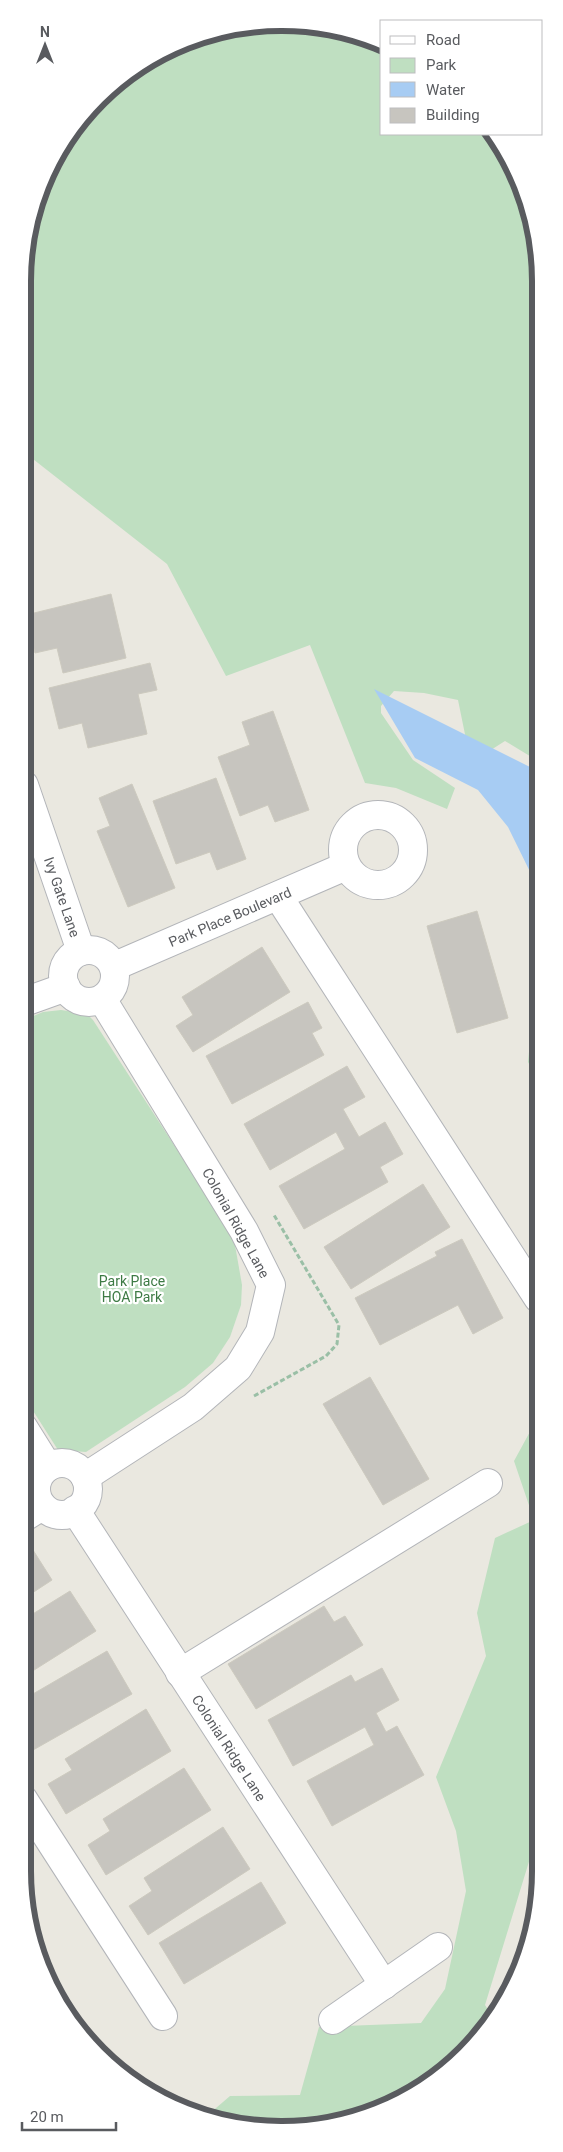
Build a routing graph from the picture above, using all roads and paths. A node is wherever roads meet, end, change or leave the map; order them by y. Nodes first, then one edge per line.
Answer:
1 (31, 806) edge
2 (346, 866) dead end
3 (278, 896) junction
4 (81, 951) junction
5 (113, 964) junction
6 (66, 987) junction
7 (102, 999) junction
8 (31, 1000) edge
9 (274, 1215) dead end
10 (532, 1289) edge
11 (253, 1397) dead end
12 (31, 1440) edge
13 (48, 1467) junction
14 (85, 1477) junction
15 (488, 1484) dead end
16 (75, 1510) junction
17 (32, 1512) edge
18 (180, 1672) junction
19 (31, 1811) edge
20 (438, 1947) dead end
21 (384, 1985) junction
22 (163, 2016) dead end
23 (333, 2020) dead end

1 - 4 street, Ivy Gate Lane
2 - 3 street, Park Place Boulevard
3 - 5 street, Park Place Boulevard
3 - 10 street
4 - 5 street
4 - 6 street
5 - 7 street
6 - 7 street
6 - 8 street
7 - 14 street, Colonial Ridge Lane
9 - 11 path
12 - 13 street
13 - 14 street
13 - 17 street
14 - 16 street
15 - 18 street
16 - 17 street
16 - 18 street, Colonial Ridge Lane
18 - 21 street, Colonial Ridge Lane
19 - 22 street
20 - 21 street
21 - 23 street

